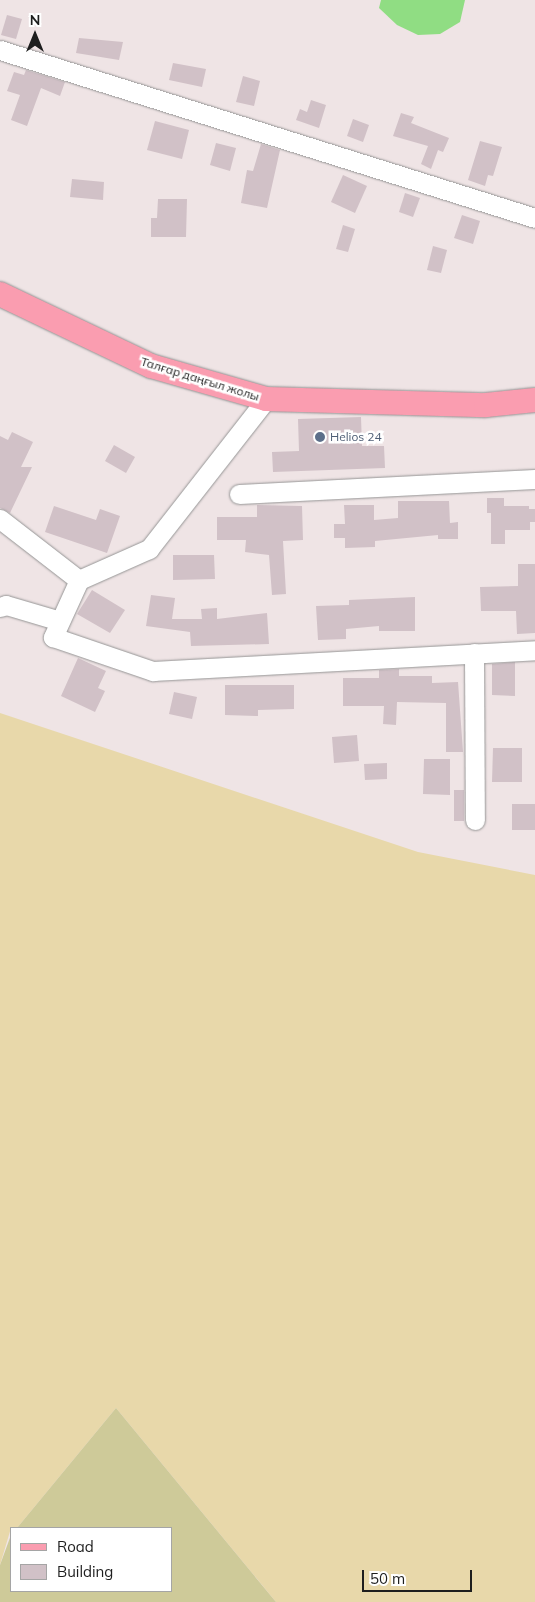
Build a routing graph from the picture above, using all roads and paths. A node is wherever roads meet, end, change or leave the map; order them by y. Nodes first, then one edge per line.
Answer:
1 (0, 50) edge
2 (535, 218) edge
3 (0, 294) edge
4 (266, 399) junction
5 (535, 400) edge
6 (535, 480) edge
7 (239, 494) dead end
8 (0, 519) edge
9 (79, 580) junction
10 (0, 607) edge
11 (60, 621) junction
12 (535, 650) edge
13 (474, 653) junction
14 (474, 820) dead end

1 - 2 street
3 - 4 main road, Талғар даңғыл жолы
4 - 5 main road, Талғар даңғыл жолы
4 - 9 street
6 - 7 street
8 - 9 street
9 - 11 street
10 - 11 street
11 - 13 street
12 - 13 street
13 - 14 street

